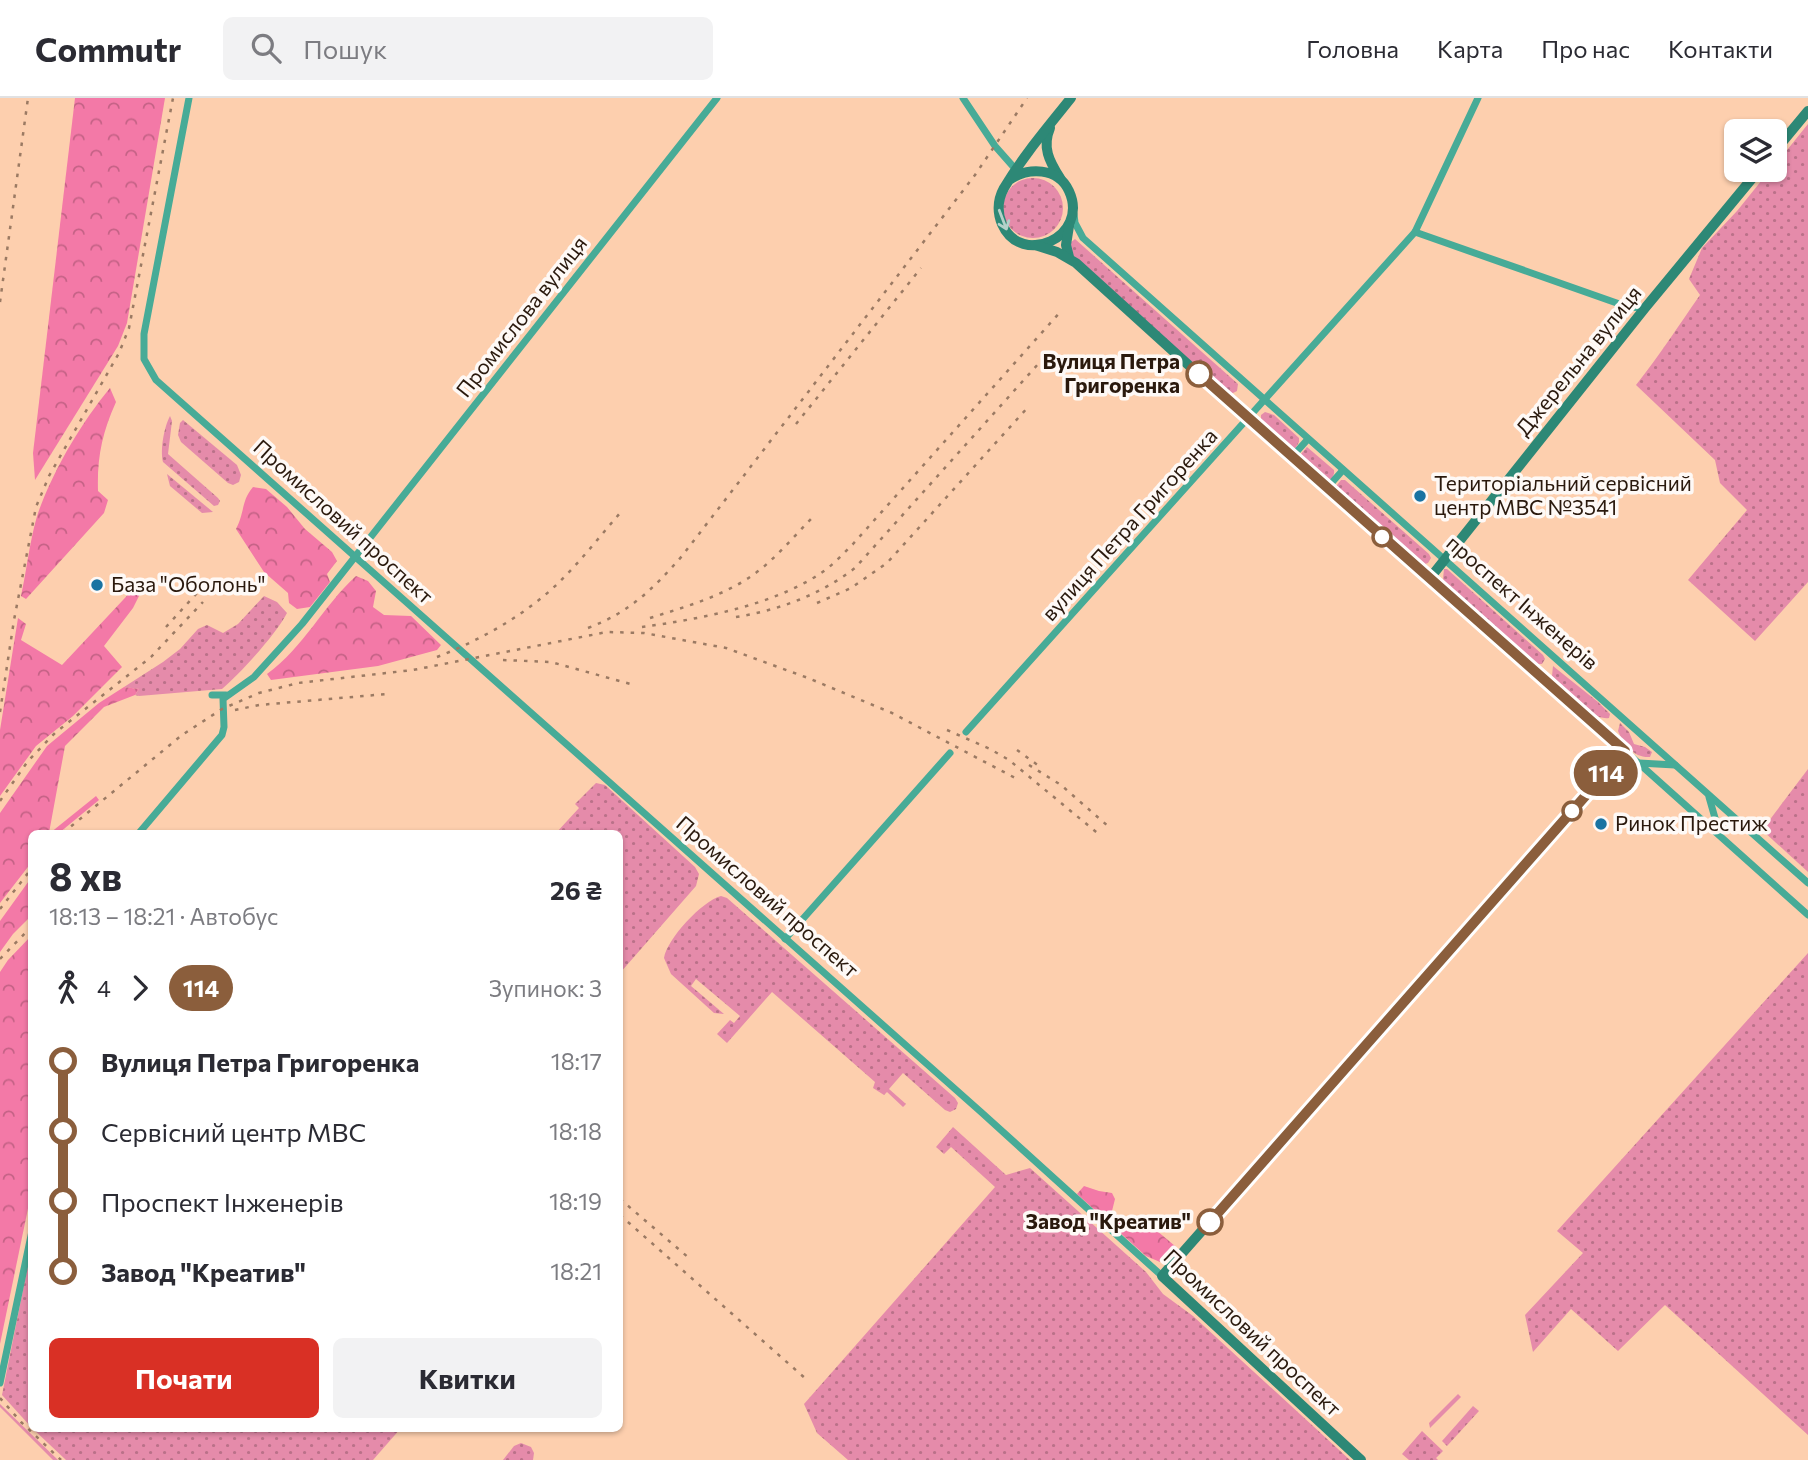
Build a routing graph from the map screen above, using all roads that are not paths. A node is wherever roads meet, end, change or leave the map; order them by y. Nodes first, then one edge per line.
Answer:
1 (189, 98) edge
2 (717, 98) edge
3 (962, 98) edge
4 (1071, 98) edge
5 (1478, 98) edge
6 (1808, 111) edge
7 (1055, 119) junction
8 (1787, 136) edge
9 (1015, 175) junction
10 (1749, 182) edge
11 (1064, 184) junction
12 (1072, 202) junction
13 (1070, 222) junction
14 (1415, 232) junction
15 (1035, 245) junction
16 (1069, 257) junction
17 (1645, 309) junction
18 (1265, 401) junction
19 (1249, 420) junction
20 (1308, 439) junction
21 (1291, 458) junction
22 (1343, 470) junction
23 (1327, 488) junction
24 (355, 559) junction
25 (1445, 561) junction
26 (1430, 578) junction
27 (212, 695) dead end
28 (227, 695) junction
29 (966, 732) dead end
30 (1625, 751) junction
31 (950, 753) dead end
32 (1639, 763) junction
33 (1676, 765) junction
34 (1708, 793) junction
35 (142, 830) edge
36 (1720, 836) junction
37 (1808, 883) edge
38 (1808, 915) edge
39 (785, 939) junction
40 (28, 1250) edge
41 (1162, 1276) junction
42 (0, 1383) edge
43 (1361, 1460) edge

1 - 24 street, Промисловий проспект
2 - 24 street, Промислова вулиця
3 - 9 street
4 - 7 street
5 - 14 street, вулиця Петра Григоренка
6 - 8 street
7 - 9 street
7 - 11 street
9 - 11 street
9 -> 15 street
10 - 17 street, Джерельна вулиця
11 - 12 street
12 - 13 street
12 - 18 street, проспект Інженерів
13 - 15 street
13 - 16 street
14 - 17 street
14 - 18 street, вулиця Петра Григоренка
15 - 16 street, проспект Інженерів
16 - 19 street, проспект Інженерів
17 - 25 street, Джерельна вулиця
18 - 19 street, вулиця Петра Григоренка
18 - 20 street, проспект Інженерів
19 - 21 street, проспект Інженерів
19 - 29 street, вулиця Петра Григоренка
20 - 21 street
20 - 22 street, проспект Інженерів
21 - 23 street, проспект Інженерів
22 - 23 street
22 - 25 street, проспект Інженерів
23 - 26 street, проспект Інженерів
24 - 28 street, Промислова вулиця
24 - 39 street, Промисловий проспект
25 - 26 street, Джерельна вулиця
25 - 33 street, проспект Інженерів
26 - 30 street, проспект Інженерів
27 - 28 street
28 - 35 street
30 - 32 street
30 - 41 street
31 - 39 street
32 - 33 street
32 - 36 street
33 - 34 street, проспект Інженерів
34 - 36 street
34 - 37 street, проспект Інженерів
36 - 38 street
39 - 41 street, Промисловий проспект
40 - 42 street
41 - 43 street, Промисловий проспект

